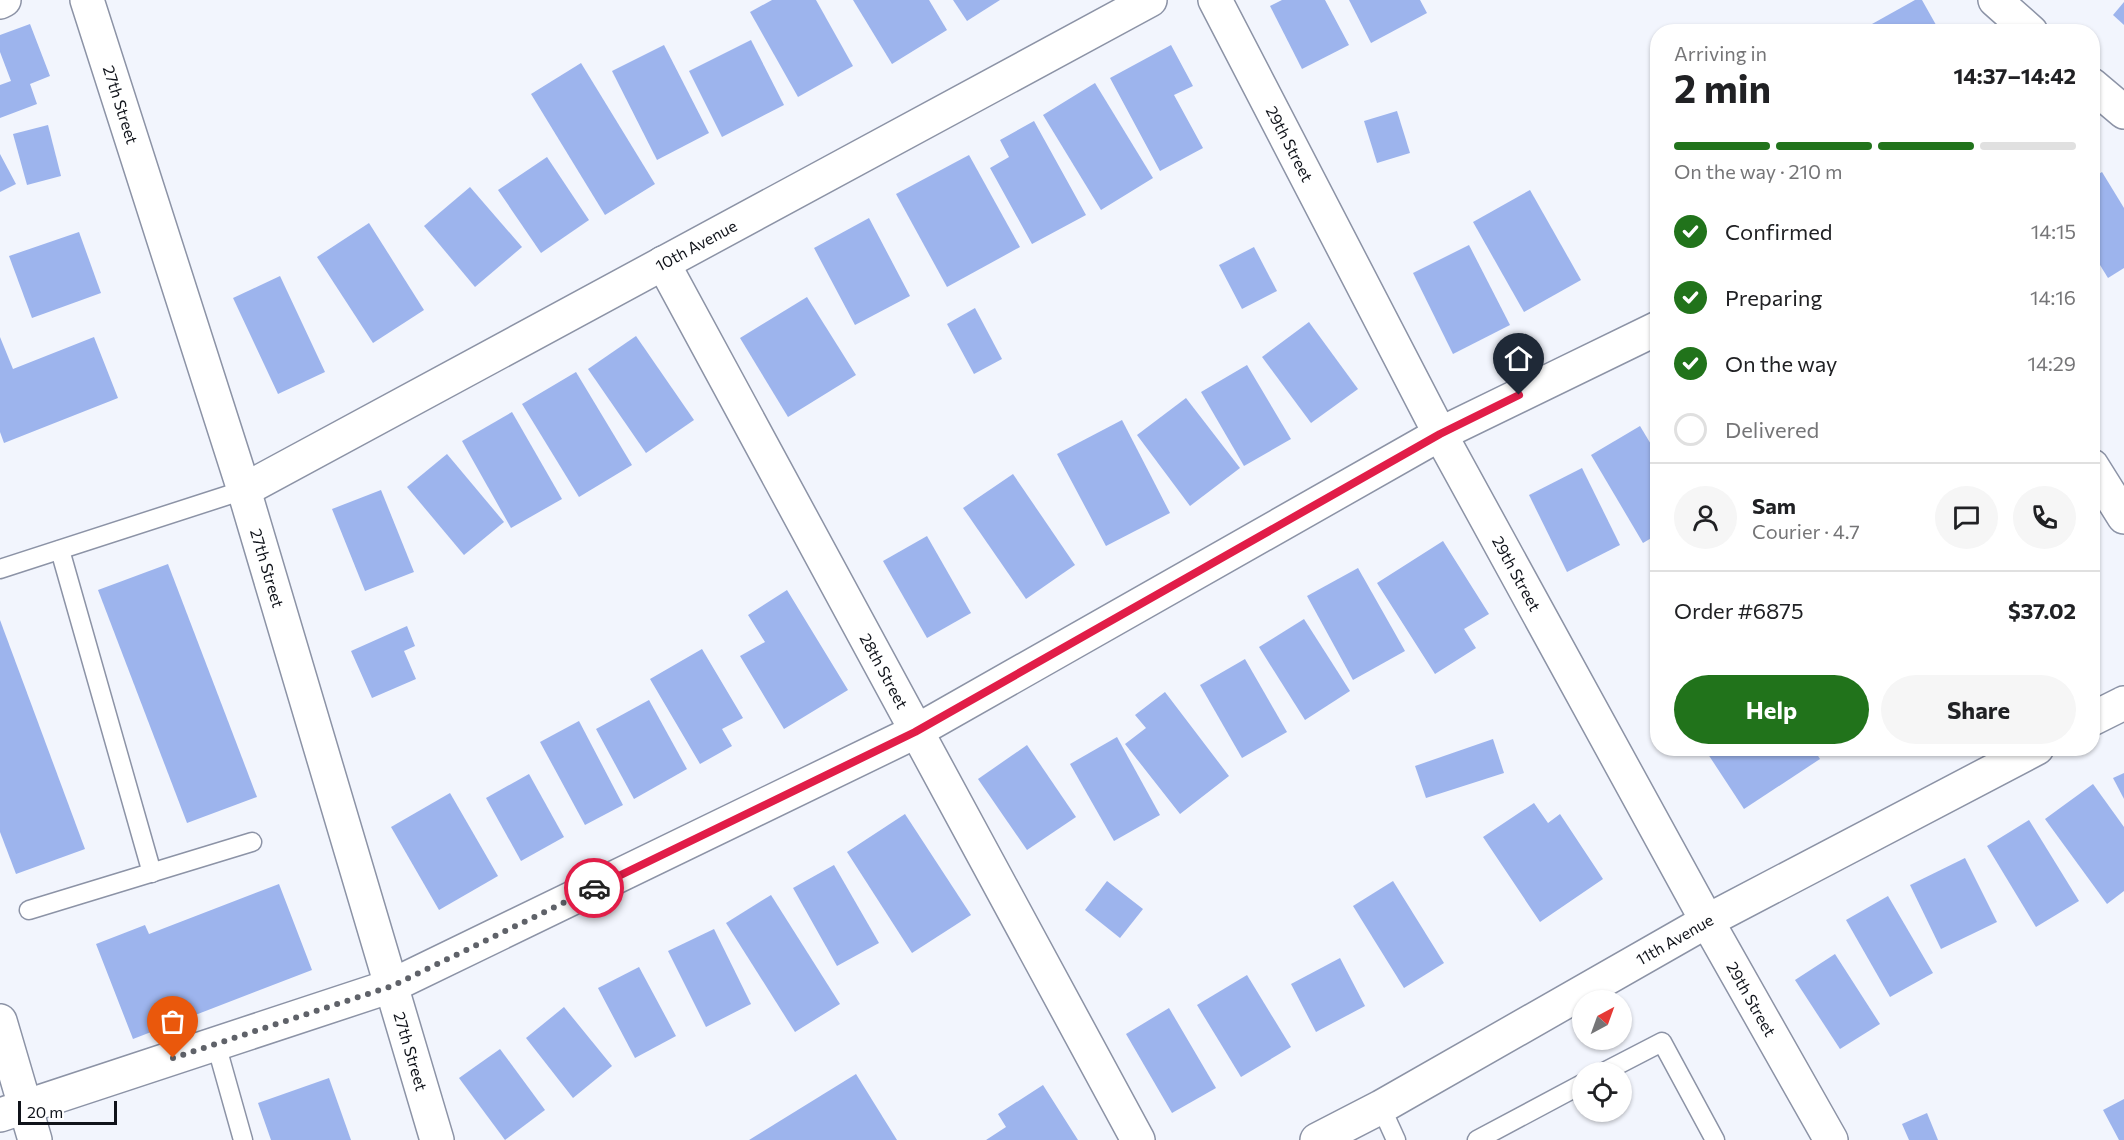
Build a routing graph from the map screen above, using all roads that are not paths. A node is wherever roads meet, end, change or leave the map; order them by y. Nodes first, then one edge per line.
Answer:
1 (87, 0) edge
2 (1150, 0) edge
3 (1215, 0) edge
4 (1995, 0) edge
5 (2022, 24) edge
6 (663, 263) junction
7 (1650, 332) edge
8 (1440, 434) junction
9 (2100, 479) edge
10 (244, 490) junction
11 (2124, 517) edge
12 (60, 550) junction
13 (0, 569) edge
14 (2124, 703) edge
15 (2100, 715) edge
16 (915, 732) junction
17 (2022, 756) edge
18 (252, 842) dead end
19 (152, 873) junction
20 (29, 910) dead end
21 (1707, 921) junction
22 (392, 986) junction
23 (0, 1021) edge
24 (216, 1044) junction
25 (1623, 1062) edge
26 (1572, 1089) edge
27 (1381, 1107) junction
28 (12, 1111) edge
29 (35, 1140) edge
30 (243, 1140) edge
31 (437, 1140) edge
32 (1138, 1140) edge
33 (1317, 1140) edge
34 (1396, 1140) edge
35 (1477, 1140) edge
36 (1715, 1140) edge
37 (1831, 1140) edge

1 - 10 street, 27th Street
2 - 6 street, 10th Avenue
3 - 8 street, 29th Street
4 - 5 street
6 - 10 street, 10th Avenue
6 - 16 street, 28th Street
7 - 8 street
8 - 16 street
8 - 21 street, 29th Street
9 - 11 street
10 - 12 lane
10 - 22 street, 27th Street
12 - 13 lane
12 - 19 lane
14 - 15 street
16 - 22 street
16 - 32 street, 28th Street
17 - 21 street, 11th Avenue
18 - 19 lane
19 - 20 lane
21 - 27 street, 11th Avenue
21 - 37 street, 29th Street
22 - 24 street
22 - 31 street, 27th Street
23 - 28 street
24 - 28 street
24 - 30 lane
25 - 36 lane
26 - 35 lane
27 - 33 street, 11th Avenue
27 - 34 lane
28 - 29 street

